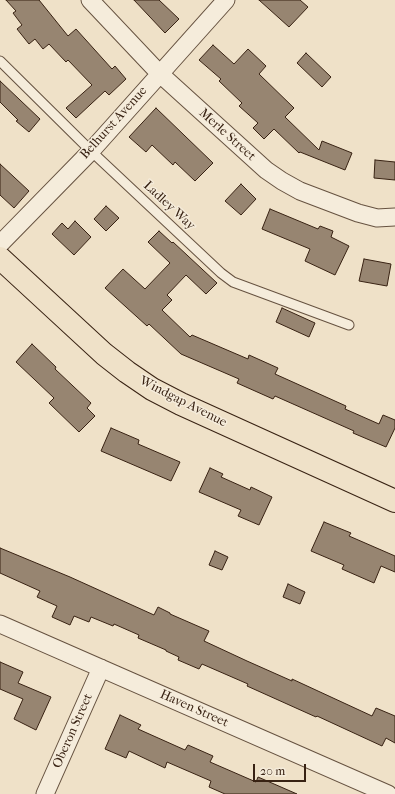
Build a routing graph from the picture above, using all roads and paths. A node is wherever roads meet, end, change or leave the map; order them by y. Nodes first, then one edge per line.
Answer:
1 (90, 0) edge
2 (226, 0) edge
3 (0, 61) edge
4 (159, 73) junction
5 (91, 151) junction
6 (395, 217) edge
7 (0, 244) edge
8 (0, 258) edge
9 (349, 325) dead end
10 (395, 501) edge
11 (0, 624) edge
12 (101, 668) junction
13 (45, 794) edge
14 (388, 794) edge

1 - 4 street, Merle Street
2 - 4 street, Belhurst Avenue
3 - 5 lane, Ladley Way
4 - 5 street, Belhurst Avenue
4 - 6 street, Merle Street
5 - 7 street, Belhurst Avenue
5 - 9 lane, Ladley Way
8 - 10 main road, Windgap Avenue
11 - 12 street, Haven Street
12 - 13 street, Oberon Street
12 - 14 street, Haven Street

